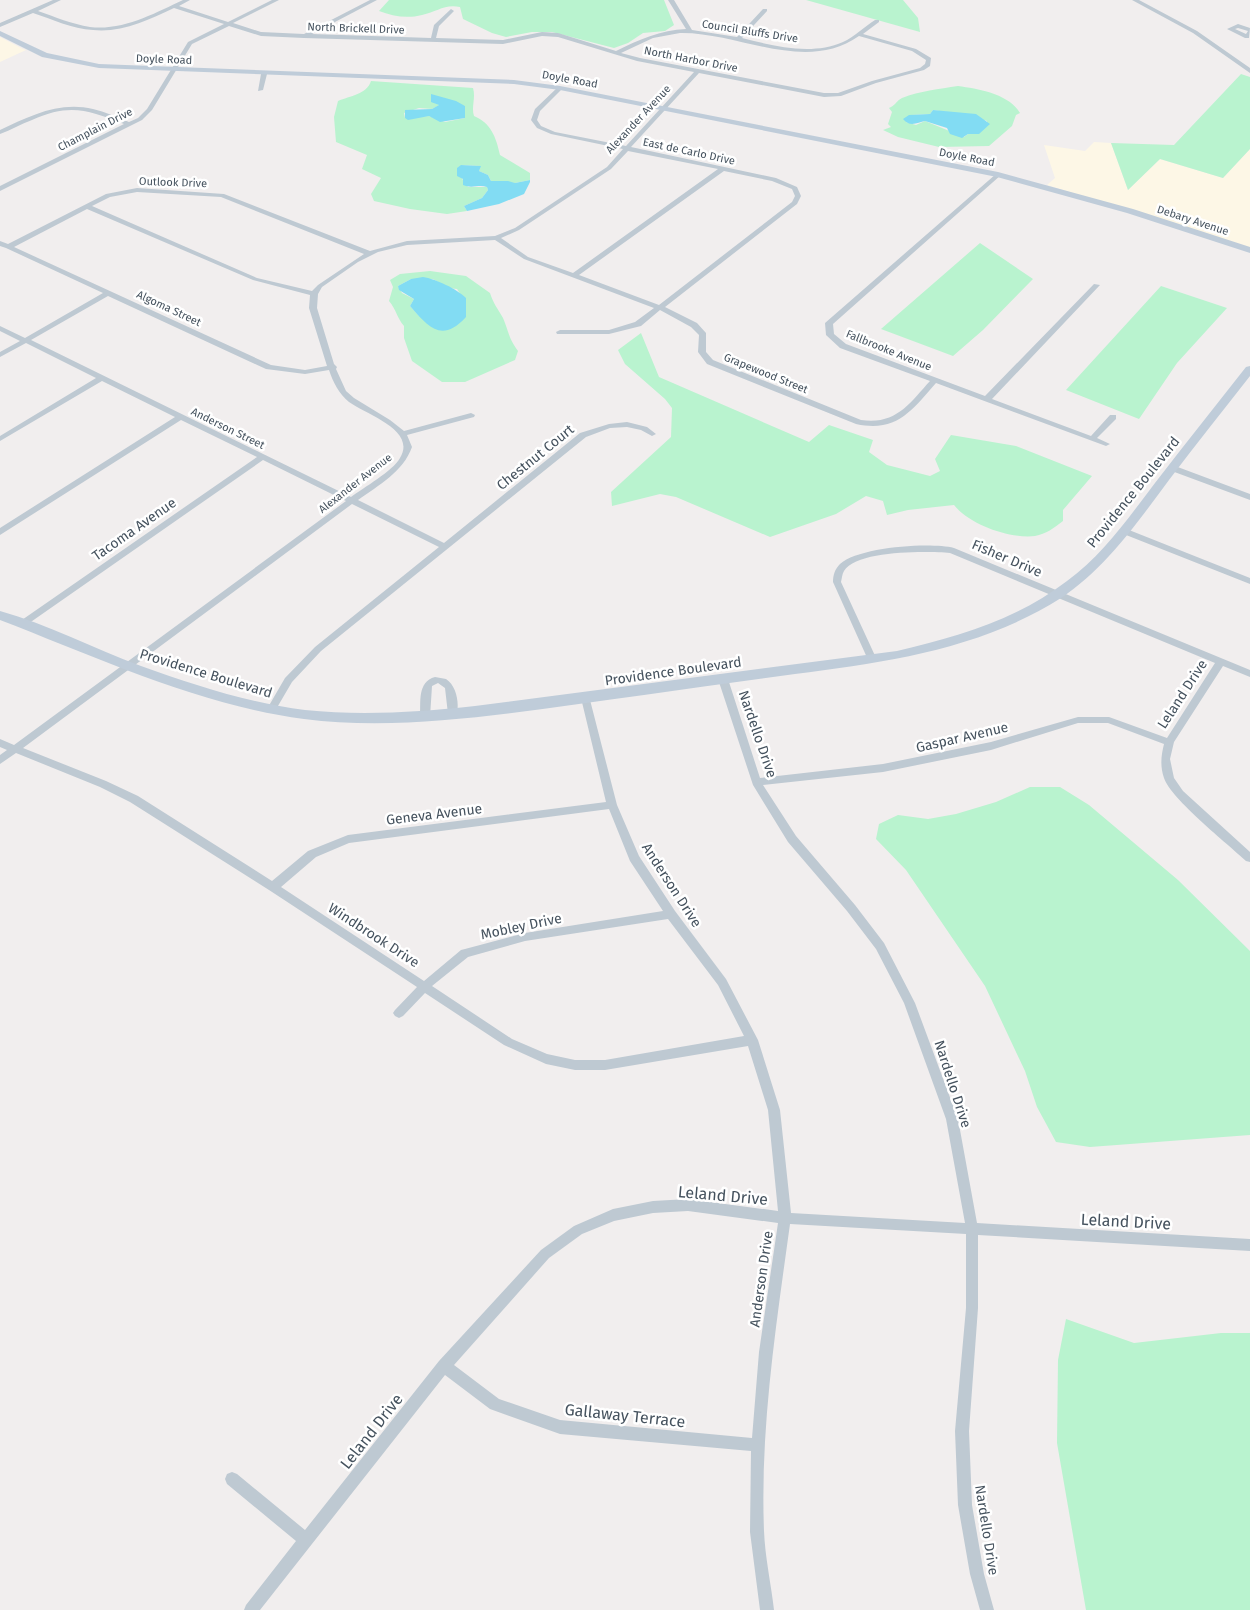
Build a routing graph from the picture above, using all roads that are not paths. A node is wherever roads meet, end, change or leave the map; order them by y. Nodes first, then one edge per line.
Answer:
1 (58, 0) edge
2 (187, 0) edge
3 (276, 0) edge
4 (374, 0) edge
5 (671, 0) edge
6 (1135, 0) edge
7 (174, 6) junction
8 (765, 10) dead end
9 (33, 11) junction
10 (451, 11) dead end
11 (876, 21) dead end
12 (0, 24) edge
13 (225, 24) junction
14 (690, 31) junction
15 (0, 33) edge
16 (542, 34) joint
17 (858, 34) junction
18 (303, 36) junction
19 (738, 39) junction
20 (432, 40) junction
21 (616, 53) junction
22 (1248, 69) edge
23 (172, 70) junction
24 (698, 71) junction
25 (264, 74) junction
26 (560, 88) junction
27 (260, 90) dead end
28 (664, 108) junction
29 (129, 124) junction
30 (0, 132) edge
31 (628, 148) junction
32 (722, 169) junction
33 (998, 175) junction
34 (0, 189) edge
35 (86, 206) junction
36 (1130, 211) joint
37 (496, 238) junction
38 (0, 243) edge
39 (8, 247) junction
40 (1250, 250) edge
41 (369, 253) junction
42 (574, 276) junction
43 (1096, 285) dead end
44 (108, 293) junction
45 (314, 294) junction
46 (661, 308) junction
47 (0, 328) edge
48 (560, 332) dead end
49 (25, 340) junction
50 (0, 355) edge
51 (333, 367) junction
52 (1250, 369) edge
53 (101, 378) junction
54 (935, 380) junction
55 (986, 400) junction
56 (472, 414) dead end
57 (180, 417) junction
58 (1113, 417) dead end
59 (404, 433) junction
60 (652, 434) dead end
61 (0, 439) edge
62 (1092, 439) junction
63 (1106, 444) dead end
64 (263, 457) junction
65 (1172, 468) junction
66 (1250, 497) edge
67 (352, 501) junction
68 (1124, 531) junction
69 (0, 532) edge
70 (446, 547) junction
71 (1250, 581) edge
72 (1057, 594) junction
73 (0, 616) edge
74 (22, 624) junction
75 (872, 660) junction
76 (1221, 662) junction
77 (129, 665) junction
78 (1250, 674) edge
79 (723, 679) junction
80 (586, 698) junction
81 (272, 709) junction
82 (453, 714) junction
83 (425, 717) junction
84 (1169, 742) junction
85 (0, 743) edge
86 (16, 749) junction
87 (0, 760) edge
88 (756, 782) junction
89 (612, 805) junction
90 (1250, 858) edge
91 (274, 887) junction
92 (671, 914) junction
93 (425, 986) junction
94 (399, 1013) dead end
95 (752, 1040) junction
96 (785, 1218) junction
97 (972, 1229) junction
98 (1250, 1245) edge
99 (444, 1366) junction
100 (758, 1445) junction
101 (232, 1479) dead end
102 (306, 1540) junction
103 (250, 1610) edge
104 (767, 1610) edge
105 (987, 1610) edge

1 - 9 street
2 - 7 street
3 - 13 street, Champlain Drive
4 - 18 street
5 - 14 street
6 - 22 street
7 - 9 street
7 - 13 street, North Brickell Drive
8 - 19 street
9 - 12 street
10 - 20 street
11 - 17 street, Council Bluffs Drive
13 - 18 street, North Brickell Drive
13 - 23 street, Champlain Drive
14 - 19 street, Council Bluffs Drive
14 - 21 street, Council Bluffs Drive
15 - 23 main road, Doyle Road
16 - 20 street, North Brickell Drive
16 - 21 street, North Harbor Drive
17 - 19 street, Council Bluffs Drive
17 - 24 street, North Harbor Drive
18 - 20 street, North Brickell Drive
21 - 24 street, North Harbor Drive
23 - 25 main road, Doyle Road
23 - 29 street, Champlain Drive
24 - 28 street, Alexander Avenue
25 - 26 main road, Doyle Road
25 - 27 street
26 - 28 main road, Doyle Road
26 - 31 street, East de Carlo Drive
28 - 31 street, Alexander Avenue
28 - 33 main road, Doyle Road
29 - 30 street
29 - 34 street, Champlain Drive
31 - 32 street, East de Carlo Drive
31 - 37 street, Alexander Avenue
32 - 42 street
32 - 46 street, East de Carlo Drive
33 - 36 main road, Doyle Road
33 - 54 street, Fallbrooke Avenue
35 - 39 street, Outlook Drive
35 - 41 street, Outlook Drive
35 - 45 street
36 - 40 main road, Debary Avenue
37 - 41 street, Alexander Avenue
37 - 42 street, Grapewood Street
38 - 39 street, Algoma Street
39 - 44 street, Algoma Street
41 - 45 street, Alexander Avenue
42 - 46 street, Grapewood Street
43 - 55 street
44 - 49 street
44 - 51 street, Algoma Street
45 - 51 street
46 - 48 street
46 - 54 street, Grapewood Street
47 - 49 street, Anderson Street
49 - 50 street
49 - 53 street, Anderson Street
51 - 59 street
52 - 65 main road, Providence Boulevard
53 - 57 street, Anderson Street
53 - 61 street
54 - 55 street, Fallbrooke Avenue
55 - 62 street, Fallbrooke Avenue
56 - 59 street
57 - 64 street, Anderson Street
57 - 69 street
58 - 62 street
59 - 67 street, Alexander Avenue
60 - 70 street, Chestnut Court
62 - 63 street, Fallbrooke Avenue
64 - 67 street, Anderson Street
64 - 74 street, Tacoma Avenue
65 - 66 street
65 - 68 main road, Providence Boulevard
67 - 70 street, Anderson Street
67 - 77 street, Alexander Avenue
68 - 71 street
68 - 72 main road, Providence Boulevard
70 - 81 street, Chestnut Court
72 - 75 main road, Providence Boulevard
72 - 75 street, Fisher Drive
72 - 76 street, Fisher Drive
73 - 74 main road, Providence Boulevard
74 - 77 main road, Providence Boulevard
75 - 79 main road, Providence Boulevard
76 - 78 street, Fisher Drive
76 - 84 street, Leland Drive
77 - 81 main road, Providence Boulevard
77 - 86 street, Alexander Avenue
79 - 80 main road, Providence Boulevard
79 - 88 street, Nardello Drive
80 - 82 main road, Providence Boulevard
80 - 89 street, Anderson Drive
81 - 83 main road, Providence Boulevard
82 - 83 main road, Providence Boulevard
82 - 83 street
84 - 88 street, Gaspar Avenue
84 - 90 street, Leland Drive
85 - 86 street, Windbrook Drive
86 - 87 street, Alexander Avenue
86 - 91 street, Windbrook Drive
88 - 97 street, Nardello Drive
89 - 91 street, Geneva Avenue
89 - 92 street, Anderson Drive
91 - 93 street, Windbrook Drive
92 - 93 street, Mobley Drive
92 - 95 street, Anderson Drive
93 - 94 street, Mobley Drive
93 - 95 street, Windbrook Drive
95 - 96 street, Anderson Drive
96 - 97 street, Leland Drive
96 - 99 street, Leland Drive
96 - 100 street, Anderson Drive
97 - 98 street, Leland Drive
97 - 105 street, Nardello Drive
99 - 100 street, Gallaway Terrace
99 - 102 street, Leland Drive
100 - 104 street, Anderson Drive
101 - 102 street
102 - 103 street, Leland Drive

